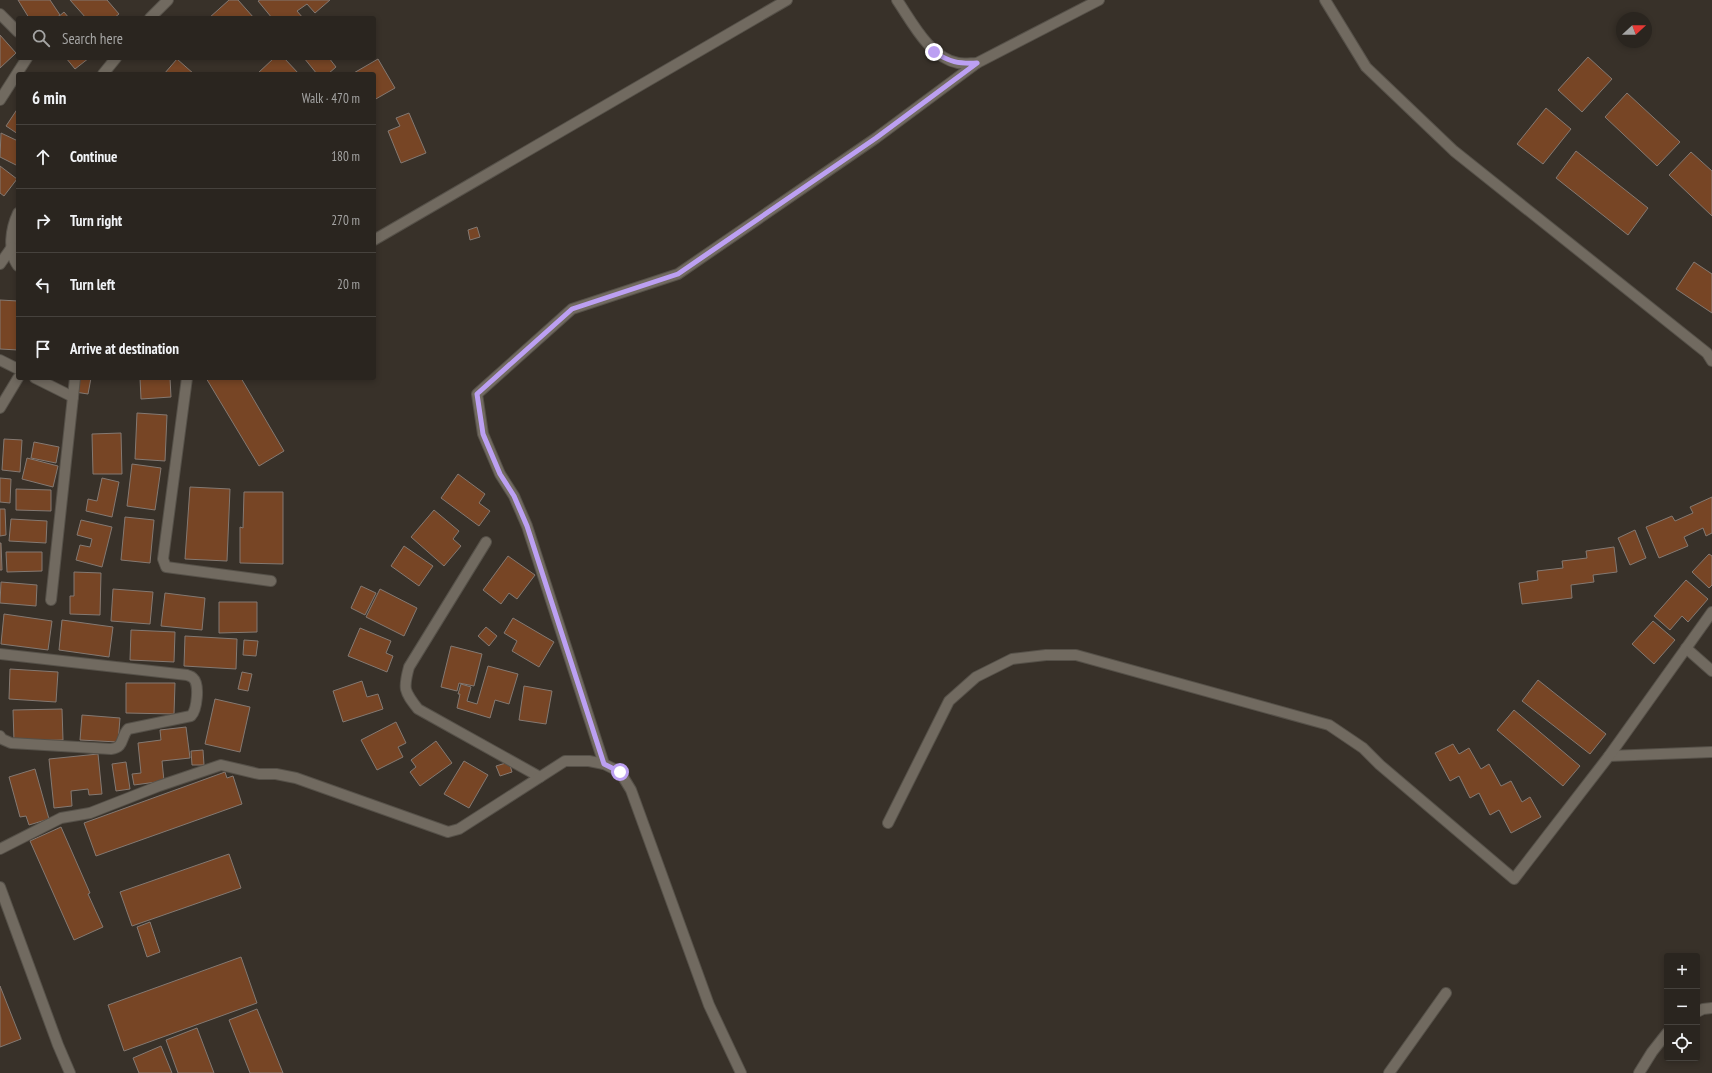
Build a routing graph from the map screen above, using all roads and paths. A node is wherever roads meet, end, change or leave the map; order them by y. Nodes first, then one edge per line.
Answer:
1 (168, 0) edge
2 (787, 0) edge
3 (897, 0) edge
4 (1099, 0) edge
5 (1325, 0) edge
6 (0, 14) edge
7 (152, 16) edge
8 (16, 30) edge
9 (26, 60) edge
10 (114, 60) edge
11 (977, 63) junction
12 (18, 72) edge
13 (105, 72) edge
14 (16, 75) edge
15 (0, 100) edge
16 (16, 217) edge
17 (376, 239) edge
18 (12, 247) junction
19 (16, 260) edge
20 (0, 264) edge
21 (0, 360) edge
22 (1712, 360) edge
23 (16, 369) edge
24 (17, 380) edge
25 (39, 380) edge
26 (75, 380) edge
27 (187, 380) edge
28 (73, 397) junction
29 (0, 408) edge
30 (486, 542) dead end
31 (271, 581) dead end
32 (51, 600) dead end
33 (1712, 612) edge
34 (1686, 648) junction
35 (0, 654) edge
36 (1712, 671) edge
37 (0, 736) edge
38 (1712, 752) edge
39 (1609, 756) junction
40 (604, 764) junction
41 (540, 777) junction
42 (888, 823) dead end
43 (0, 850) edge
44 (0, 887) edge
45 (1446, 993) dead end
46 (1712, 1008) edge
47 (1700, 1010) edge
48 (1664, 1037) edge
49 (70, 1073) edge
50 (741, 1073) edge
51 (1389, 1073) edge
52 (1639, 1073) edge

1 - 7 street
2 - 17 street
3 - 11 street
4 - 11 street
5 - 22 street
6 - 8 street
9 - 12 street
10 - 13 street
11 - 40 street
14 - 15 street
16 - 18 street
18 - 19 street
18 - 20 street
21 - 23 street
24 - 29 street
25 - 28 street
26 - 28 street
27 - 31 street
28 - 32 street
30 - 41 street
33 - 34 street
34 - 36 street
34 - 39 street
35 - 37 street
38 - 39 street
39 - 42 street
40 - 41 street
40 - 50 street
41 - 43 street
44 - 49 street
45 - 51 street
46 - 47 street
48 - 52 street

